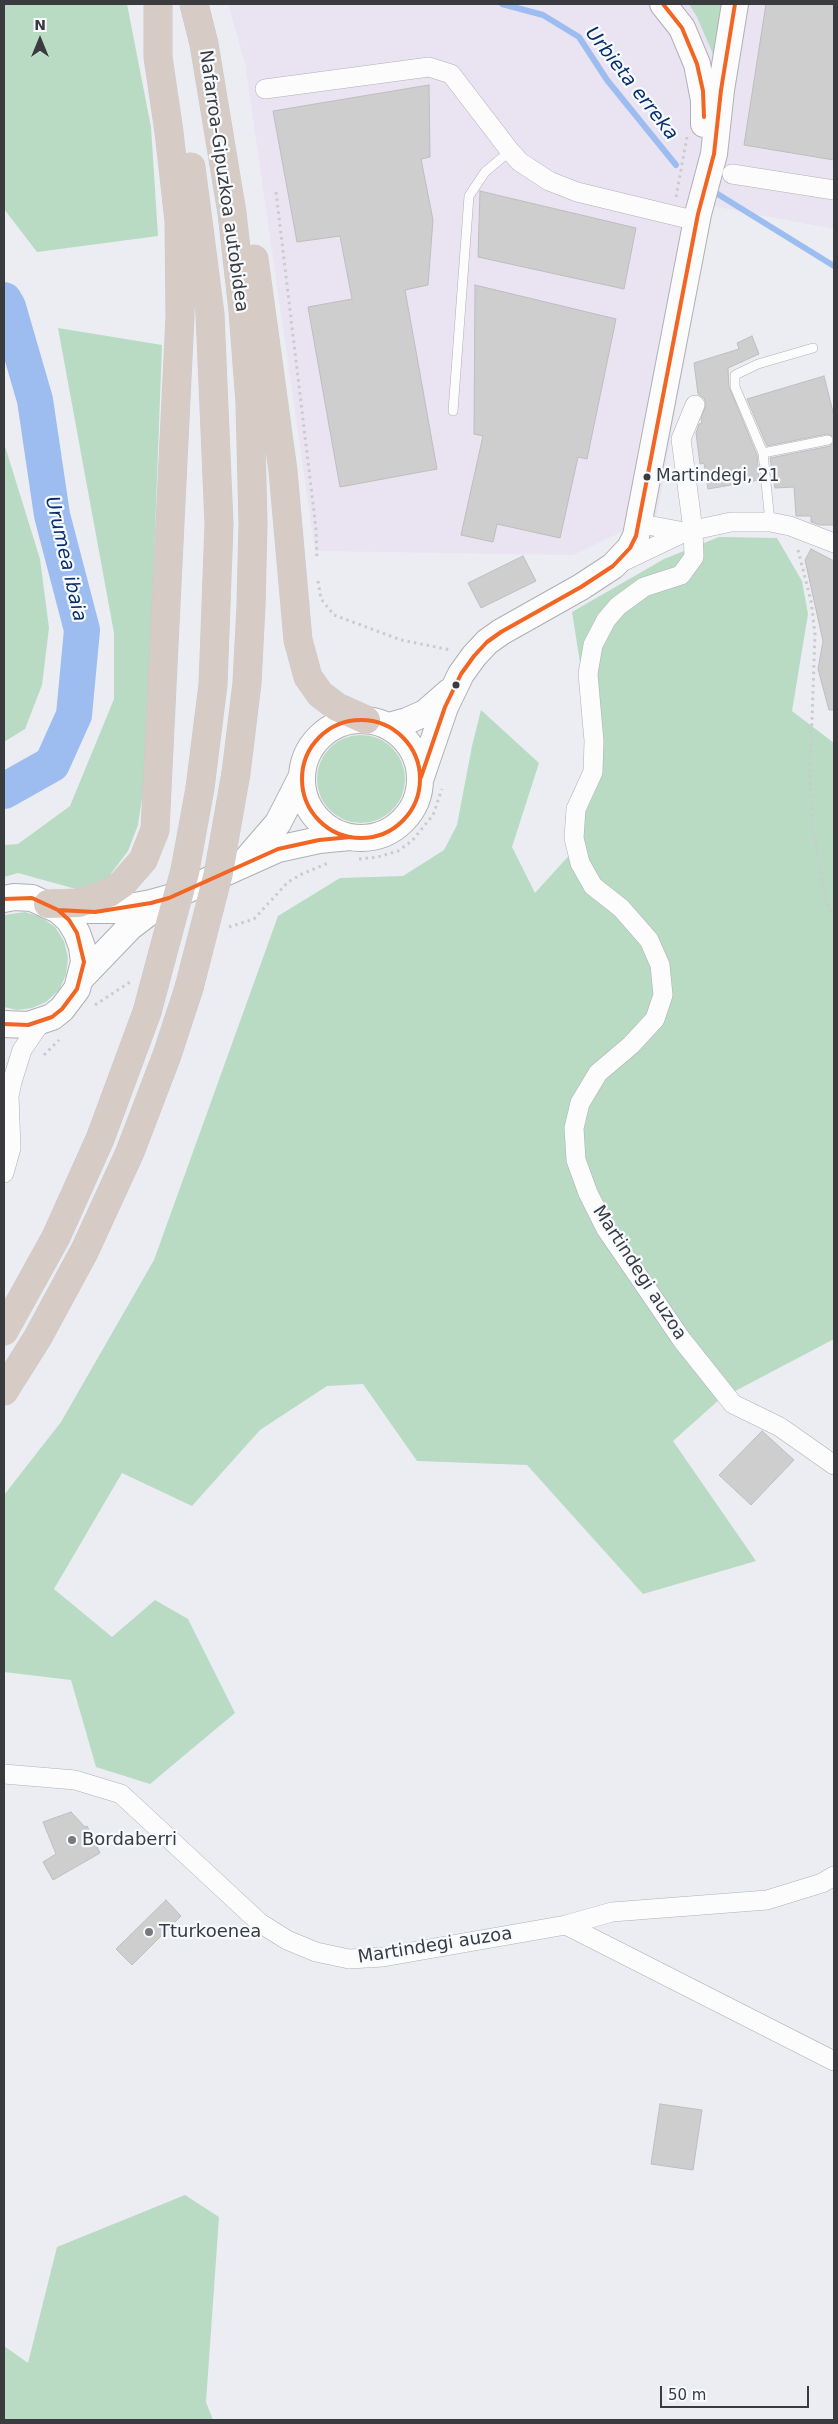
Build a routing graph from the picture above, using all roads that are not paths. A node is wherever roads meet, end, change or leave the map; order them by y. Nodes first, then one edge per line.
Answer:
1 (159, 4) edge
2 (194, 4) edge
3 (663, 4) edge
4 (735, 4) edge
5 (165, 56) junction
6 (266, 89) dead end
7 (217, 123) junction
8 (510, 151) junction
9 (723, 166) junction
10 (834, 190) edge
11 (690, 217) junction
12 (813, 348) dead end
13 (695, 405) dead end
14 (453, 411) dead end
15 (828, 440) dead end
16 (763, 453) junction
17 (770, 522) junction
18 (643, 524) junction
19 (689, 531) junction
20 (834, 543) edge
21 (613, 566) junction
22 (455, 686) junction
23 (377, 723) junction
24 (302, 776) junction
25 (421, 777) junction
26 (350, 837) junction
27 (243, 863) junction
28 (170, 898) junction
29 (4, 899) edge
30 (53, 907) junction
31 (82, 977) junction
32 (41, 1022) junction
33 (4, 1024) edge
34 (7, 1109) edge
35 (4, 1173) edge
36 (4, 1331) edge
37 (4, 1391) edge
38 (834, 1465) edge
39 (4, 1774) edge
40 (834, 1876) edge
41 (566, 1925) junction
42 (834, 2060) edge

1 - 5 highway, Nafarroa-Gipuzkoa autobidea
2 - 7 highway, Nafarroa-Gipuzkoa autobidea
3 - 11 main road
4 - 9 main road
5 - 30 highway
5 - 36 highway, Nafarroa-Gipuzkoa autobidea, bridge
6 - 8 street
7 - 23 highway
7 - 37 highway, Nafarroa-Gipuzkoa autobidea, bridge
8 - 11 street
8 - 14 lane
9 - 10 street
9 - 11 main road
11 - 18 main road
12 - 16 lane
13 - 19 street, Martindegi auzoa
15 - 16 lane
16 - 17 lane
17 - 19 street
17 - 20 street
18 - 19 street
18 - 21 main road
19 - 21 street
19 - 38 street, Martindegi auzoa
21 - 22 main road
22 - 23 main road
22 - 25 main road
23 - 24 main road
23 - 25 main road
24 - 26 main road
24 - 27 main road
25 - 26 main road
26 - 27 main road
27 - 28 main road
28 - 30 main road
28 - 31 main road
29 - 30 main road
30 - 31 main road
31 - 32 main road
32 - 33 main road
32 - 34 street
34 - 35 street
39 - 41 street, Martindegi auzoa
40 - 41 street, Martindegi auzoa
41 - 42 street

